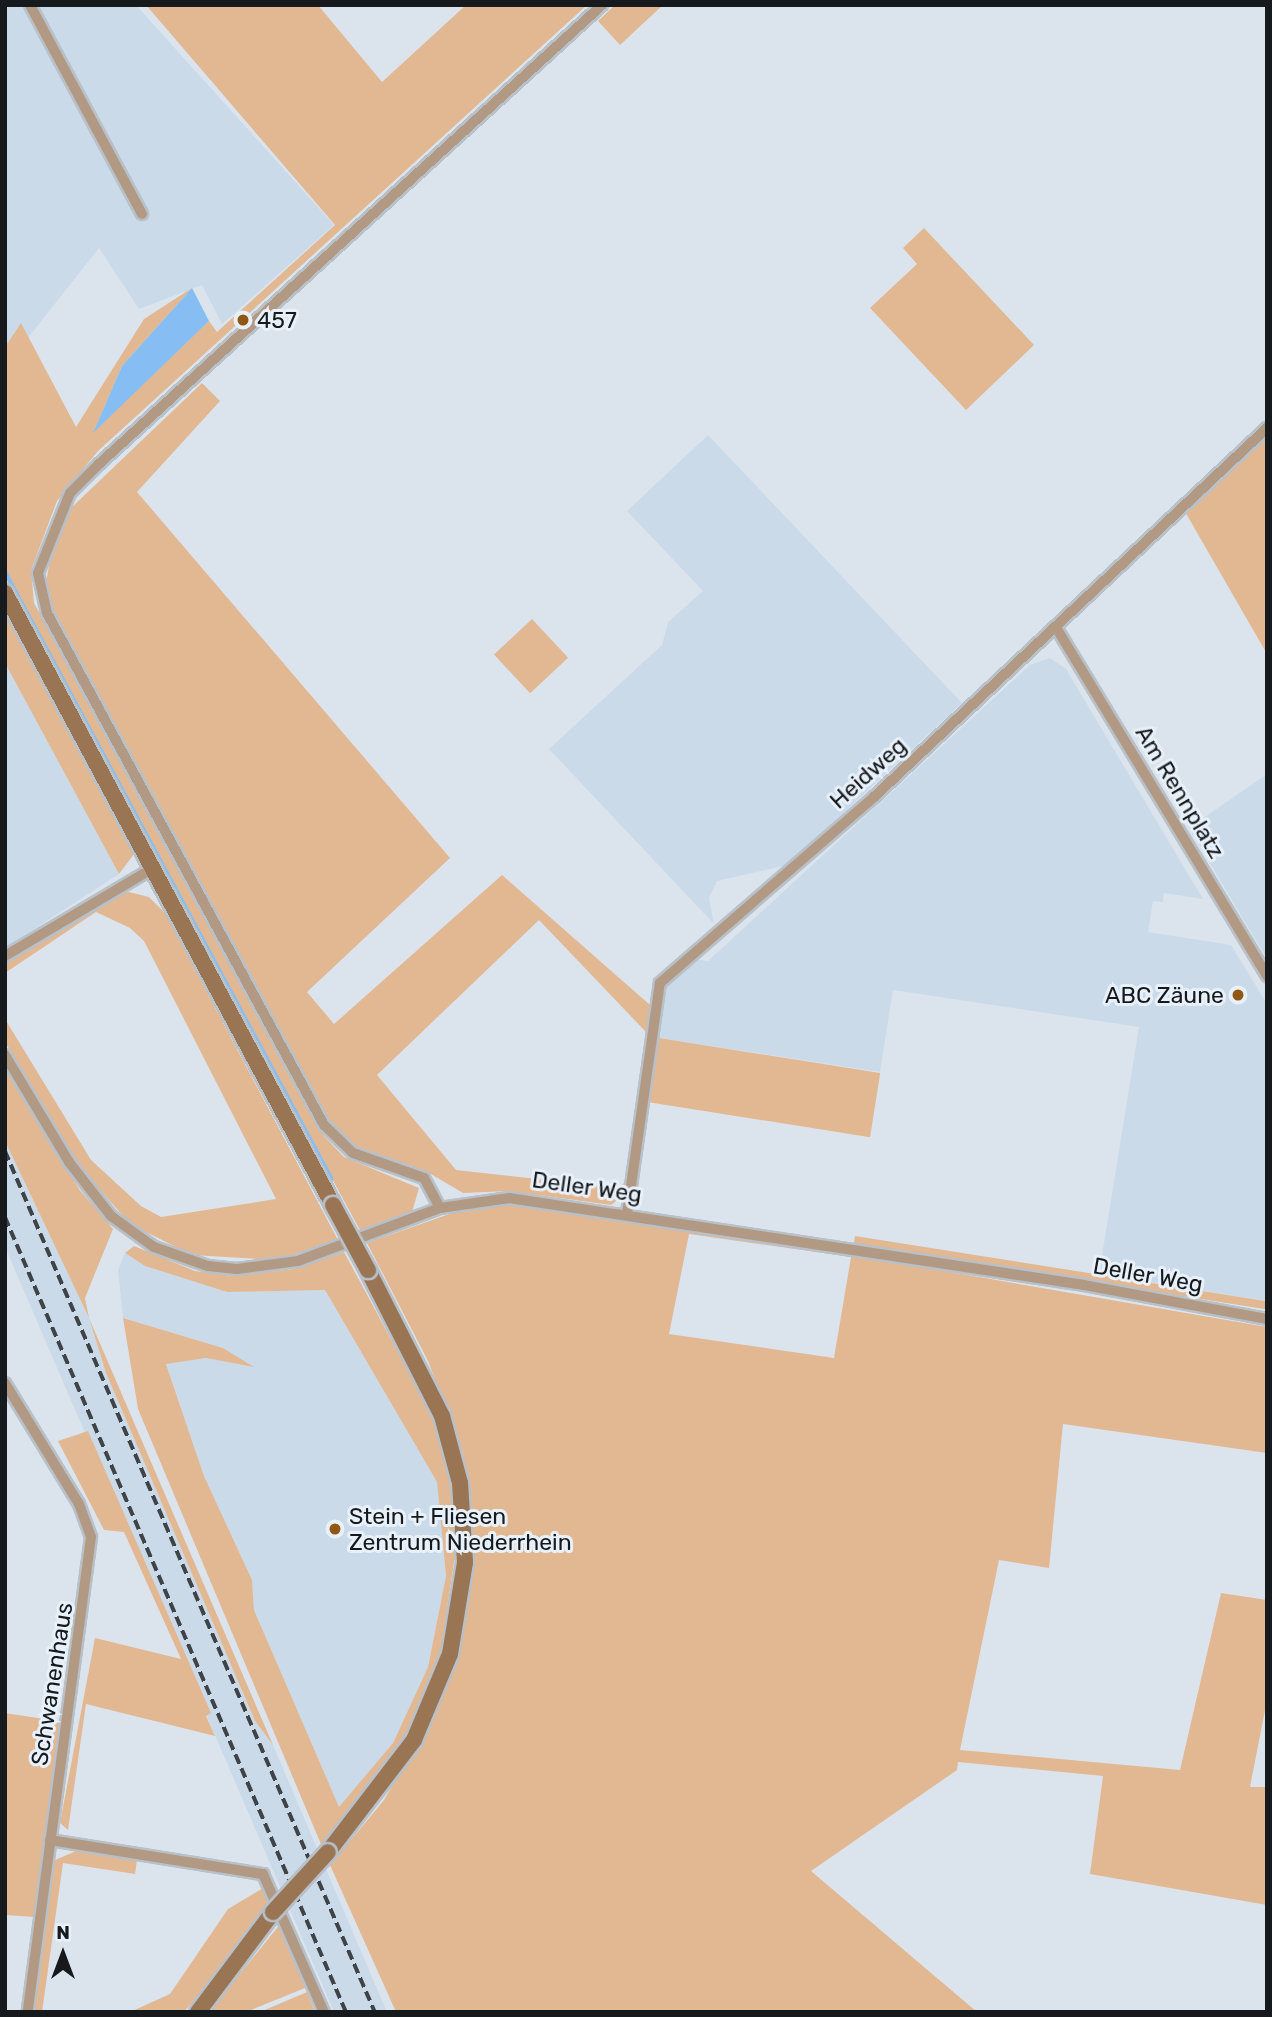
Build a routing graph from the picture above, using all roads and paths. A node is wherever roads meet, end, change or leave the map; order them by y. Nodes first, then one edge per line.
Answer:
1 (30, 5) edge
2 (602, 5) edge
3 (142, 214) dead end
4 (1267, 428) edge
5 (5, 593) edge
6 (1057, 629) junction
7 (153, 868) junction
8 (5, 956) edge
9 (1267, 976) edge
10 (5, 1055) edge
11 (440, 1208) junction
12 (627, 1214) junction
13 (1267, 1319) edge
14 (5, 1383) edge
15 (50, 1840) junction
16 (28, 2012) edge
17 (198, 2012) edge
18 (324, 2012) edge

1 - 3 street
2 - 11 street
4 - 6 street, Heidweg
5 - 7 main road
6 - 9 street, Am Rennplatz
6 - 12 street, Heidweg
7 - 8 street
7 - 17 main road, bridge
10 - 11 street, Deller Weg
11 - 12 street, Deller Weg
12 - 13 street, Deller Weg
14 - 15 street, Schwanenhaus
15 - 16 street, Schwanenhaus
15 - 18 street

